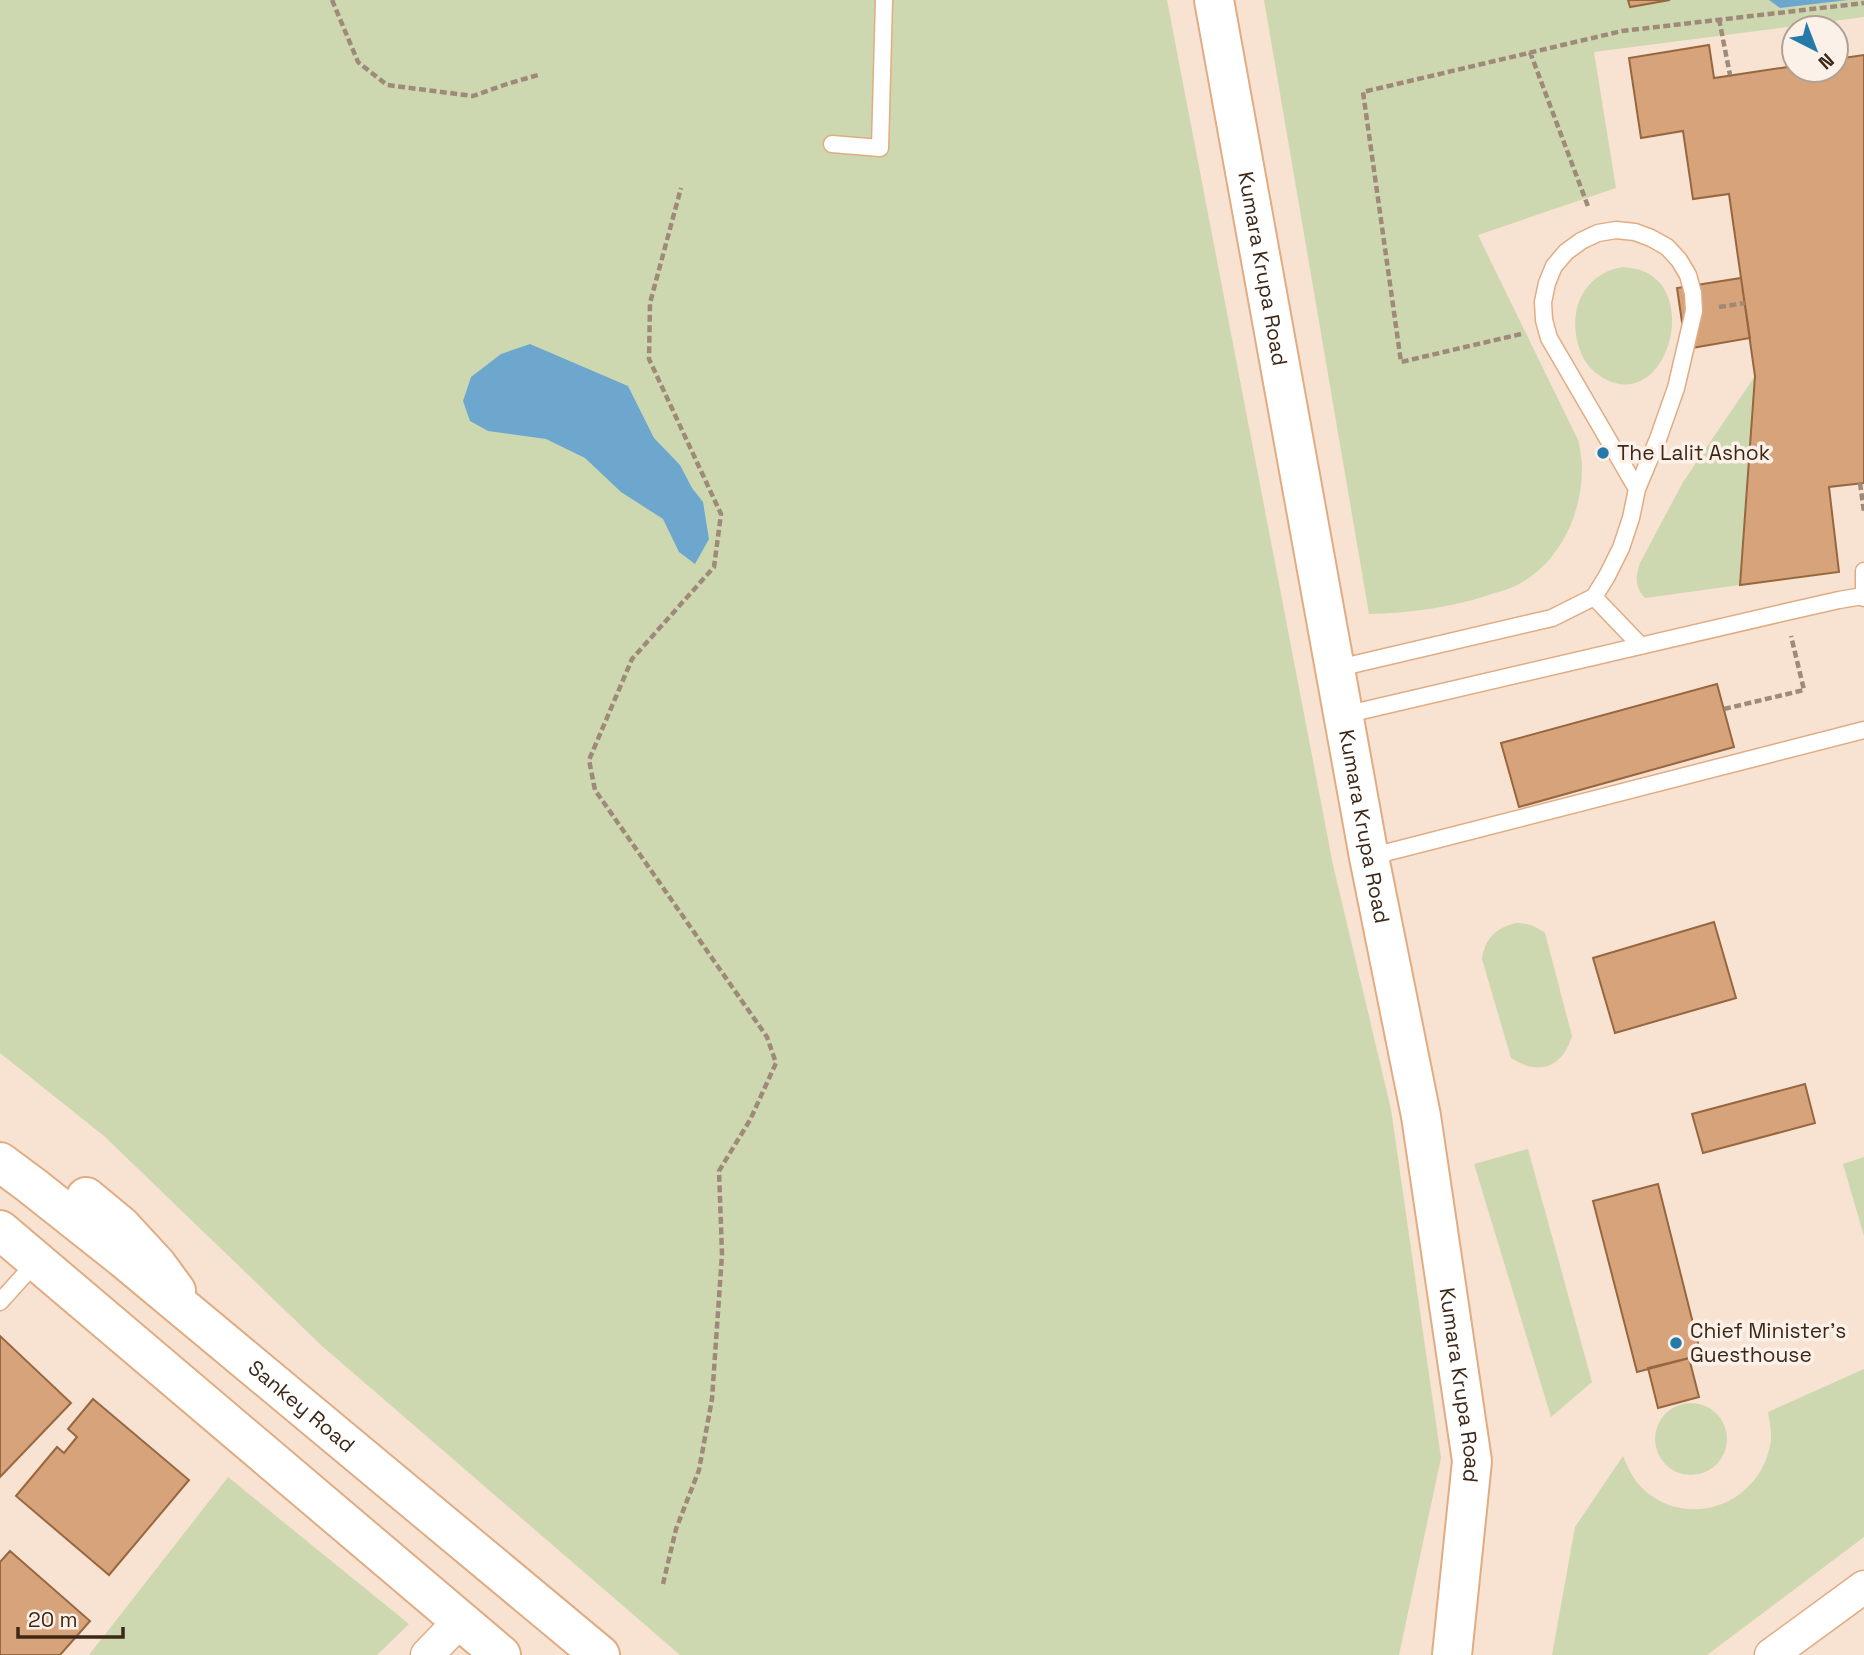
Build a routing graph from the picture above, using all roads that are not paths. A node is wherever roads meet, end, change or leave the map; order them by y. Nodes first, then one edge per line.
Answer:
1 (884, 0) edge
2 (1214, 0) edge
3 (832, 144) dead end
4 (1637, 489) junction
5 (1864, 571) edge
6 (1594, 597) junction
7 (1864, 597) edge
8 (1641, 646) junction
9 (1334, 669) junction
10 (1342, 715) junction
11 (1864, 730) edge
12 (1369, 857) junction
13 (0, 1162) edge
14 (86, 1197) dead end
15 (0, 1230) edge
16 (36, 1262) junction
17 (0, 1302) edge
18 (198, 1321) junction
19 (1459, 1575) junction
20 (1864, 1587) edge
21 (460, 1621) junction
22 (427, 1655) edge
23 (501, 1655) edge
24 (600, 1655) edge
25 (1427, 1655) edge
26 (1452, 1655) edge
27 (1771, 1655) edge

1 - 3 lane
2 - 9 street, Kumara Krupa Road
4 - 4 lane
4 - 6 lane
5 - 7 lane
6 - 8 lane
6 - 9 lane
7 - 8 lane
8 - 10 lane
9 - 10 street, Kumara Krupa Road
10 - 12 street, Kumara Krupa Road
11 - 12 lane
12 - 19 street, Kumara Krupa Road
13 - 18 street, Sankey Road
14 - 18 street
15 - 16 street
16 - 17 lane
16 - 21 street
18 - 24 street, Sankey Road
19 - 25 street
19 - 26 street, Kumara Krupa Road
20 - 27 street
21 - 22 street
21 - 23 street

